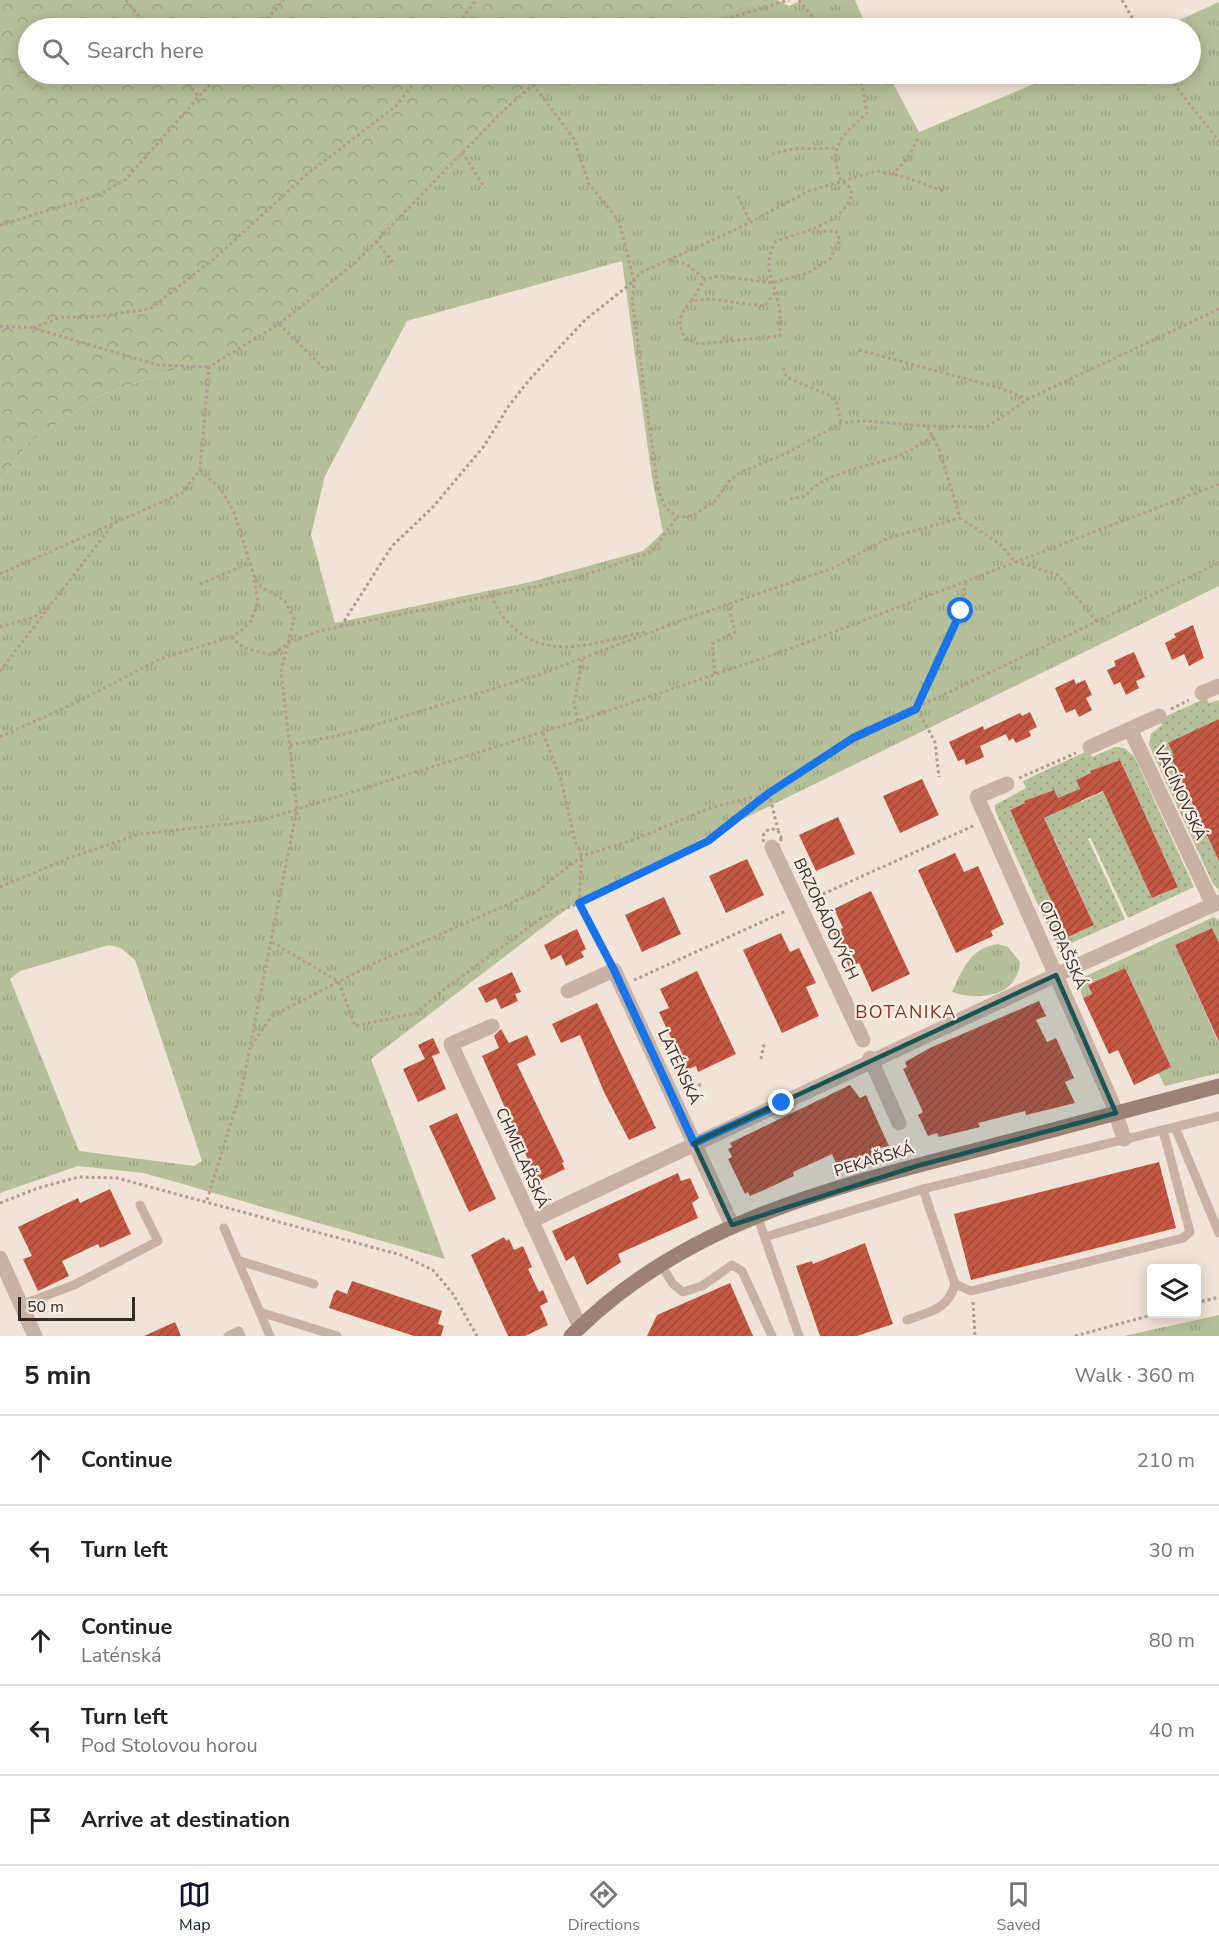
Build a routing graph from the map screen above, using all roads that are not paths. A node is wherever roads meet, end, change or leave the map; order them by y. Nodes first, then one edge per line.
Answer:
1 (1219, 686) edge
2 (1202, 693) road end
3 (1159, 716) road end
4 (1130, 729) junction
5 (1090, 747) road end
6 (1007, 784) road end
7 (772, 847) dead end
8 (1216, 904) edge
9 (1056, 975) junction
10 (568, 991) dead end
11 (492, 1026) dead end
12 (863, 1040) dead end
13 (871, 1060) junction
14 (1219, 1086) edge
15 (1116, 1113) junction
16 (1219, 1116) edge
17 (899, 1123) dead end
18 (1175, 1127) junction
19 (1162, 1130) junction
20 (1125, 1140) junction
21 (694, 1143) junction
22 (923, 1189) junction
23 (140, 1204) dead end
24 (757, 1215) junction
25 (531, 1221) junction
26 (732, 1225) junction
27 (224, 1228) dead end
28 (1219, 1233) edge
29 (765, 1237) junction
30 (0, 1258) edge
31 (237, 1260) junction
32 (660, 1263) junction
33 (314, 1284) dead end
34 (955, 1284) junction
35 (21, 1305) junction
36 (260, 1312) junction
37 (908, 1320) dead end
38 (575, 1332) edge
39 (35, 1336) edge
40 (228, 1336) edge
41 (241, 1336) edge
42 (270, 1336) edge
43 (337, 1336) edge
44 (772, 1336) edge
45 (799, 1336) edge

1 - 2 street
3 - 4 street
4 - 5 street
4 - 8 street, VACÍNOVSKÁ
6 - 9 street, OTOPAŠSKÁ
7 - 12 street, BRZORÁDOVÝCH
8 - 9 street
9 - 13 street
9 - 15 street, OTOPAŠSKÁ
10 - 21 street, LATÉNSKÁ
11 - 25 street, CHMELAŘSKÁ
13 - 17 street
13 - 21 street
14 - 15 street, PEKAŘSKÁ
15 - 20 street, OTOPAŠSKÁ
15 - 24 street, PEKAŘSKÁ
16 - 18 lane
18 - 19 lane
18 - 28 lane
19 - 20 lane
19 - 34 lane
20 - 22 lane
21 - 25 street
21 - 26 street, LATÉNSKÁ
22 - 29 lane
22 - 34 lane
23 - 35 lane
24 - 26 street, PEKAŘSKÁ
24 - 29 lane
25 - 38 street, CHMELAŘSKÁ
26 - 32 street, PEKAŘSKÁ
27 - 31 lane
29 - 45 lane
30 - 35 street
31 - 33 lane
31 - 36 lane
32 - 38 street, PEKAŘSKÁ
32 - 44 lane
34 - 37 lane
35 - 39 street
36 - 42 lane
36 - 43 lane
40 - 41 lane

